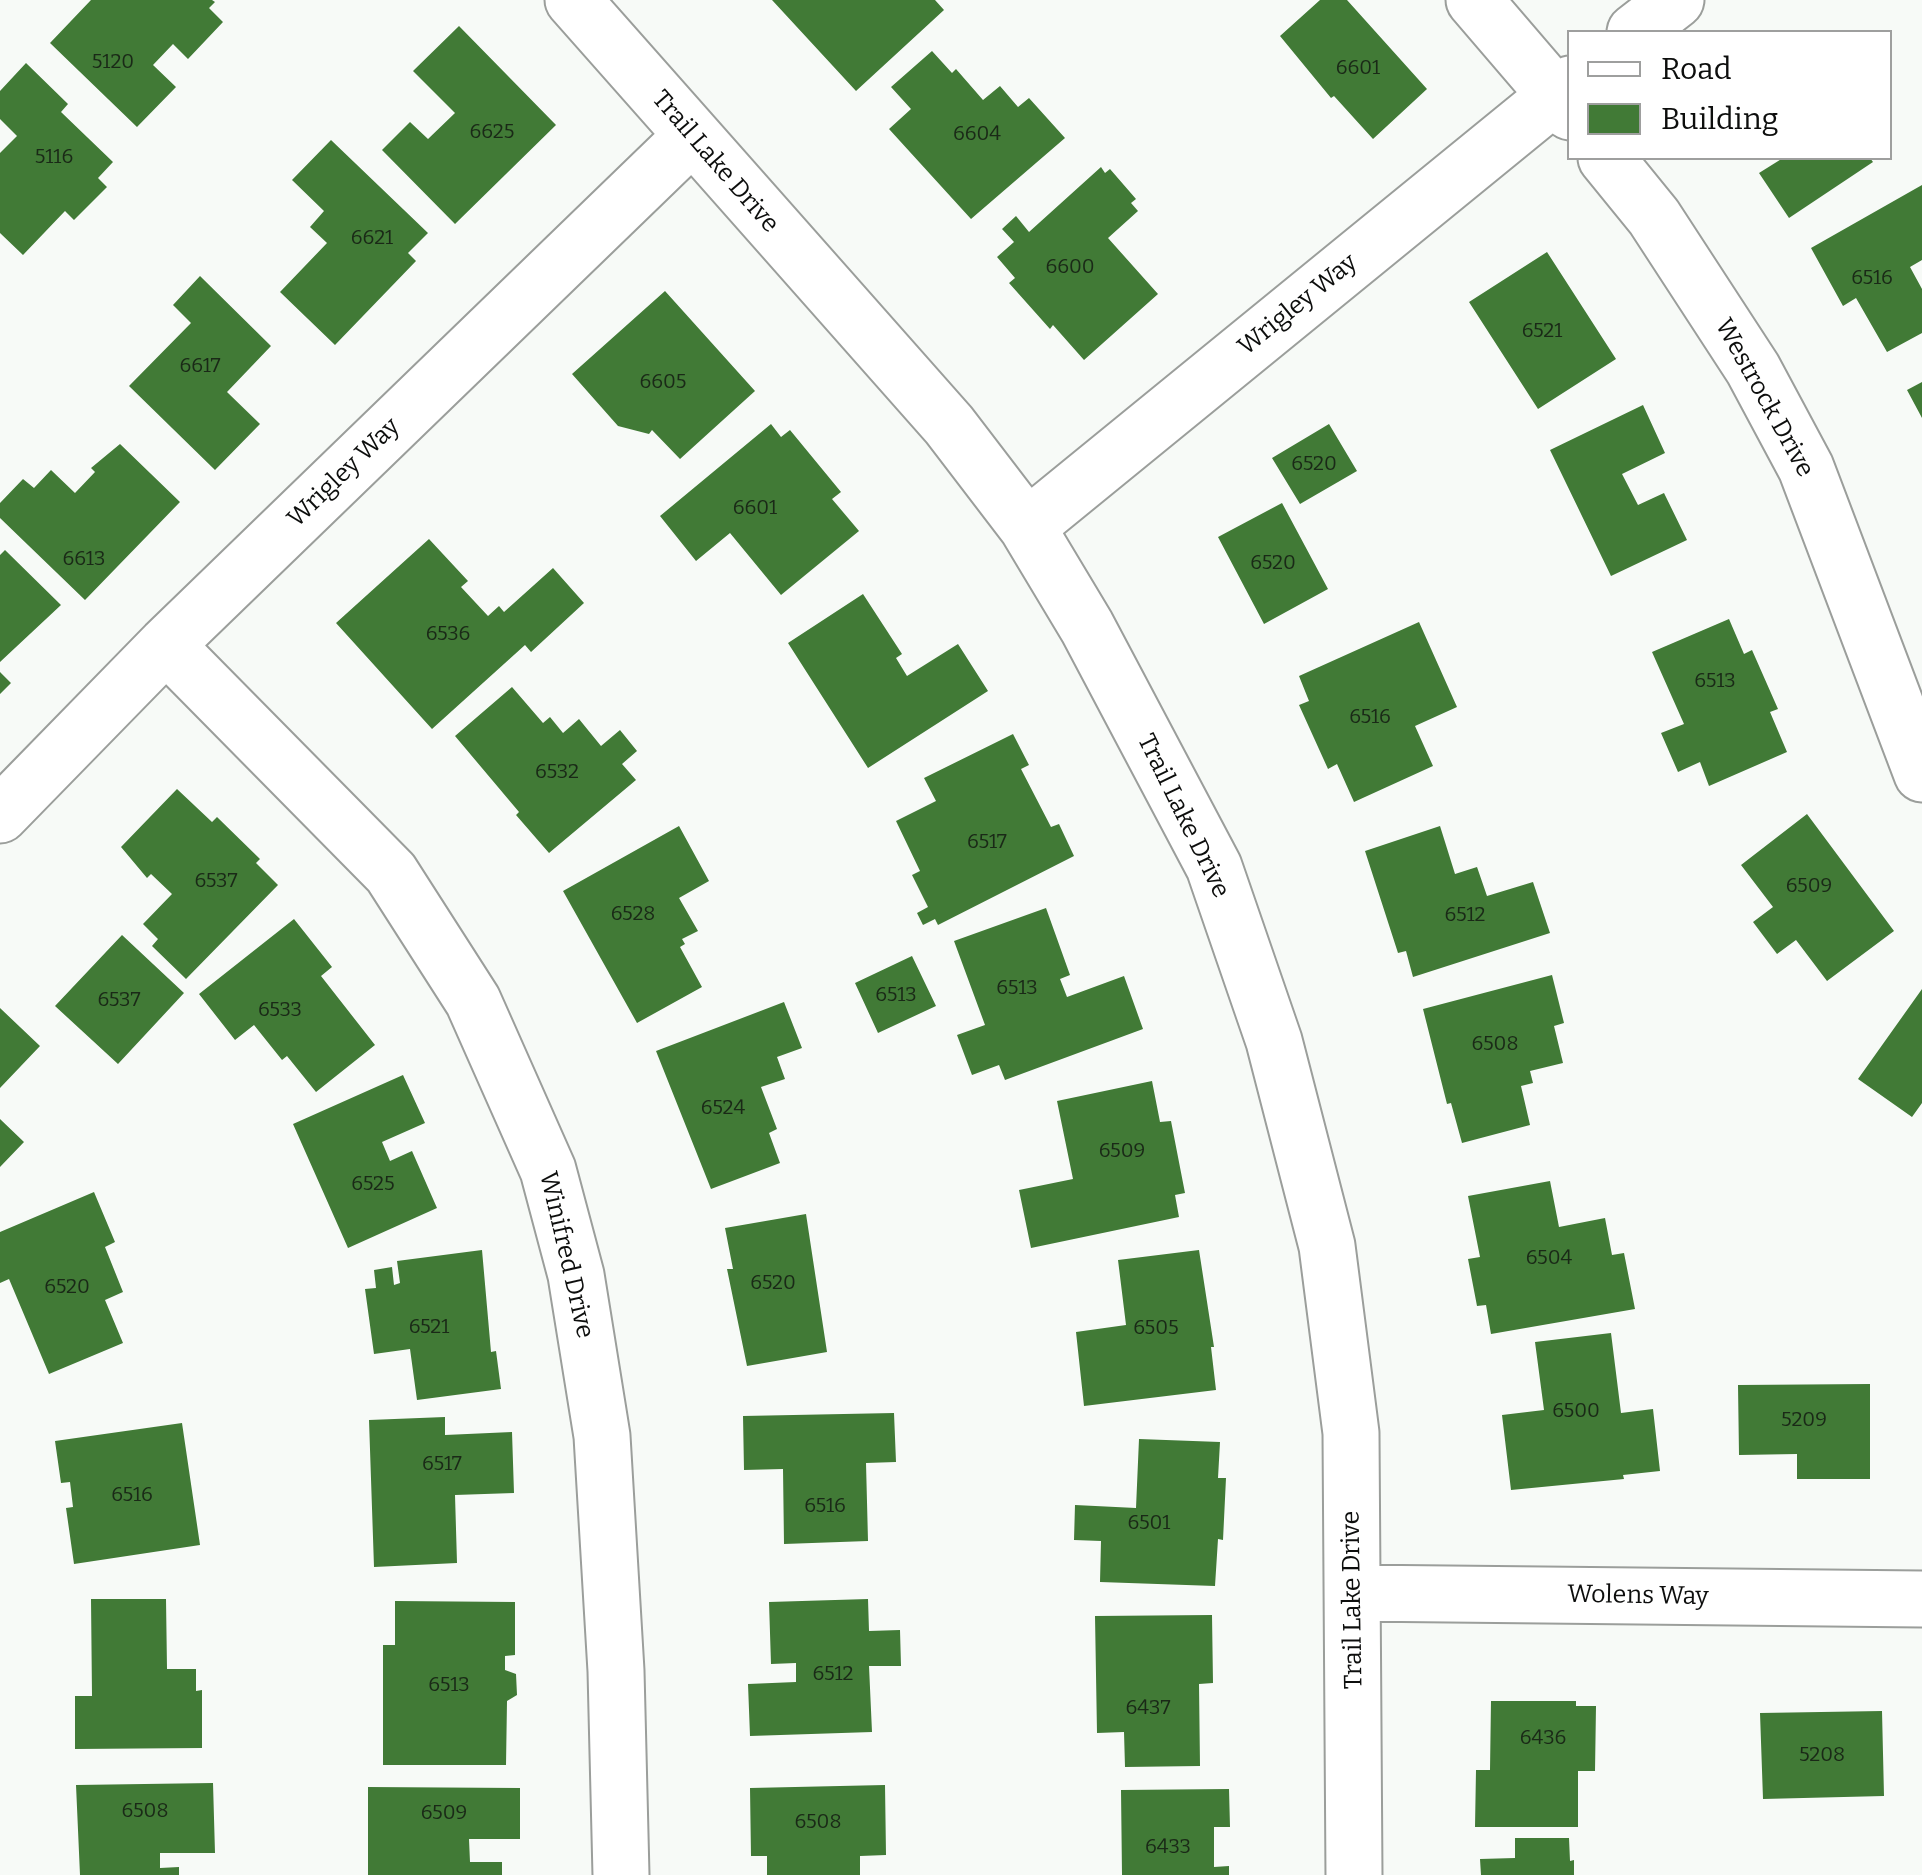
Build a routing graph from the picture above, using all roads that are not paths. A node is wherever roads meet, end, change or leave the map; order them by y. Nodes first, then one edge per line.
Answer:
1 (573, 0) edge
2 (1474, 0) edge
3 (1676, 0) edge
4 (1638, 30) edge
5 (1565, 97) edge
6 (692, 136) junction
7 (1608, 160) edge
8 (1026, 527) junction
9 (166, 645) junction
10 (1922, 774) edge
11 (0, 815) edge
12 (1354, 1593) junction
13 (1922, 1599) edge
14 (621, 1875) edge
15 (1354, 1875) edge

1 - 6 street, Trail Lake Drive
2 - 5 street
3 - 4 street
5 - 8 street, Wrigley Way
6 - 8 street, Trail Lake Drive
6 - 9 street, Wrigley Way
7 - 10 street, Westrock Drive
8 - 12 street, Trail Lake Drive
9 - 11 street, Wrigley Way
9 - 14 street, Winifred Drive
12 - 13 street, Wolens Way
12 - 15 street, Trail Lake Drive

